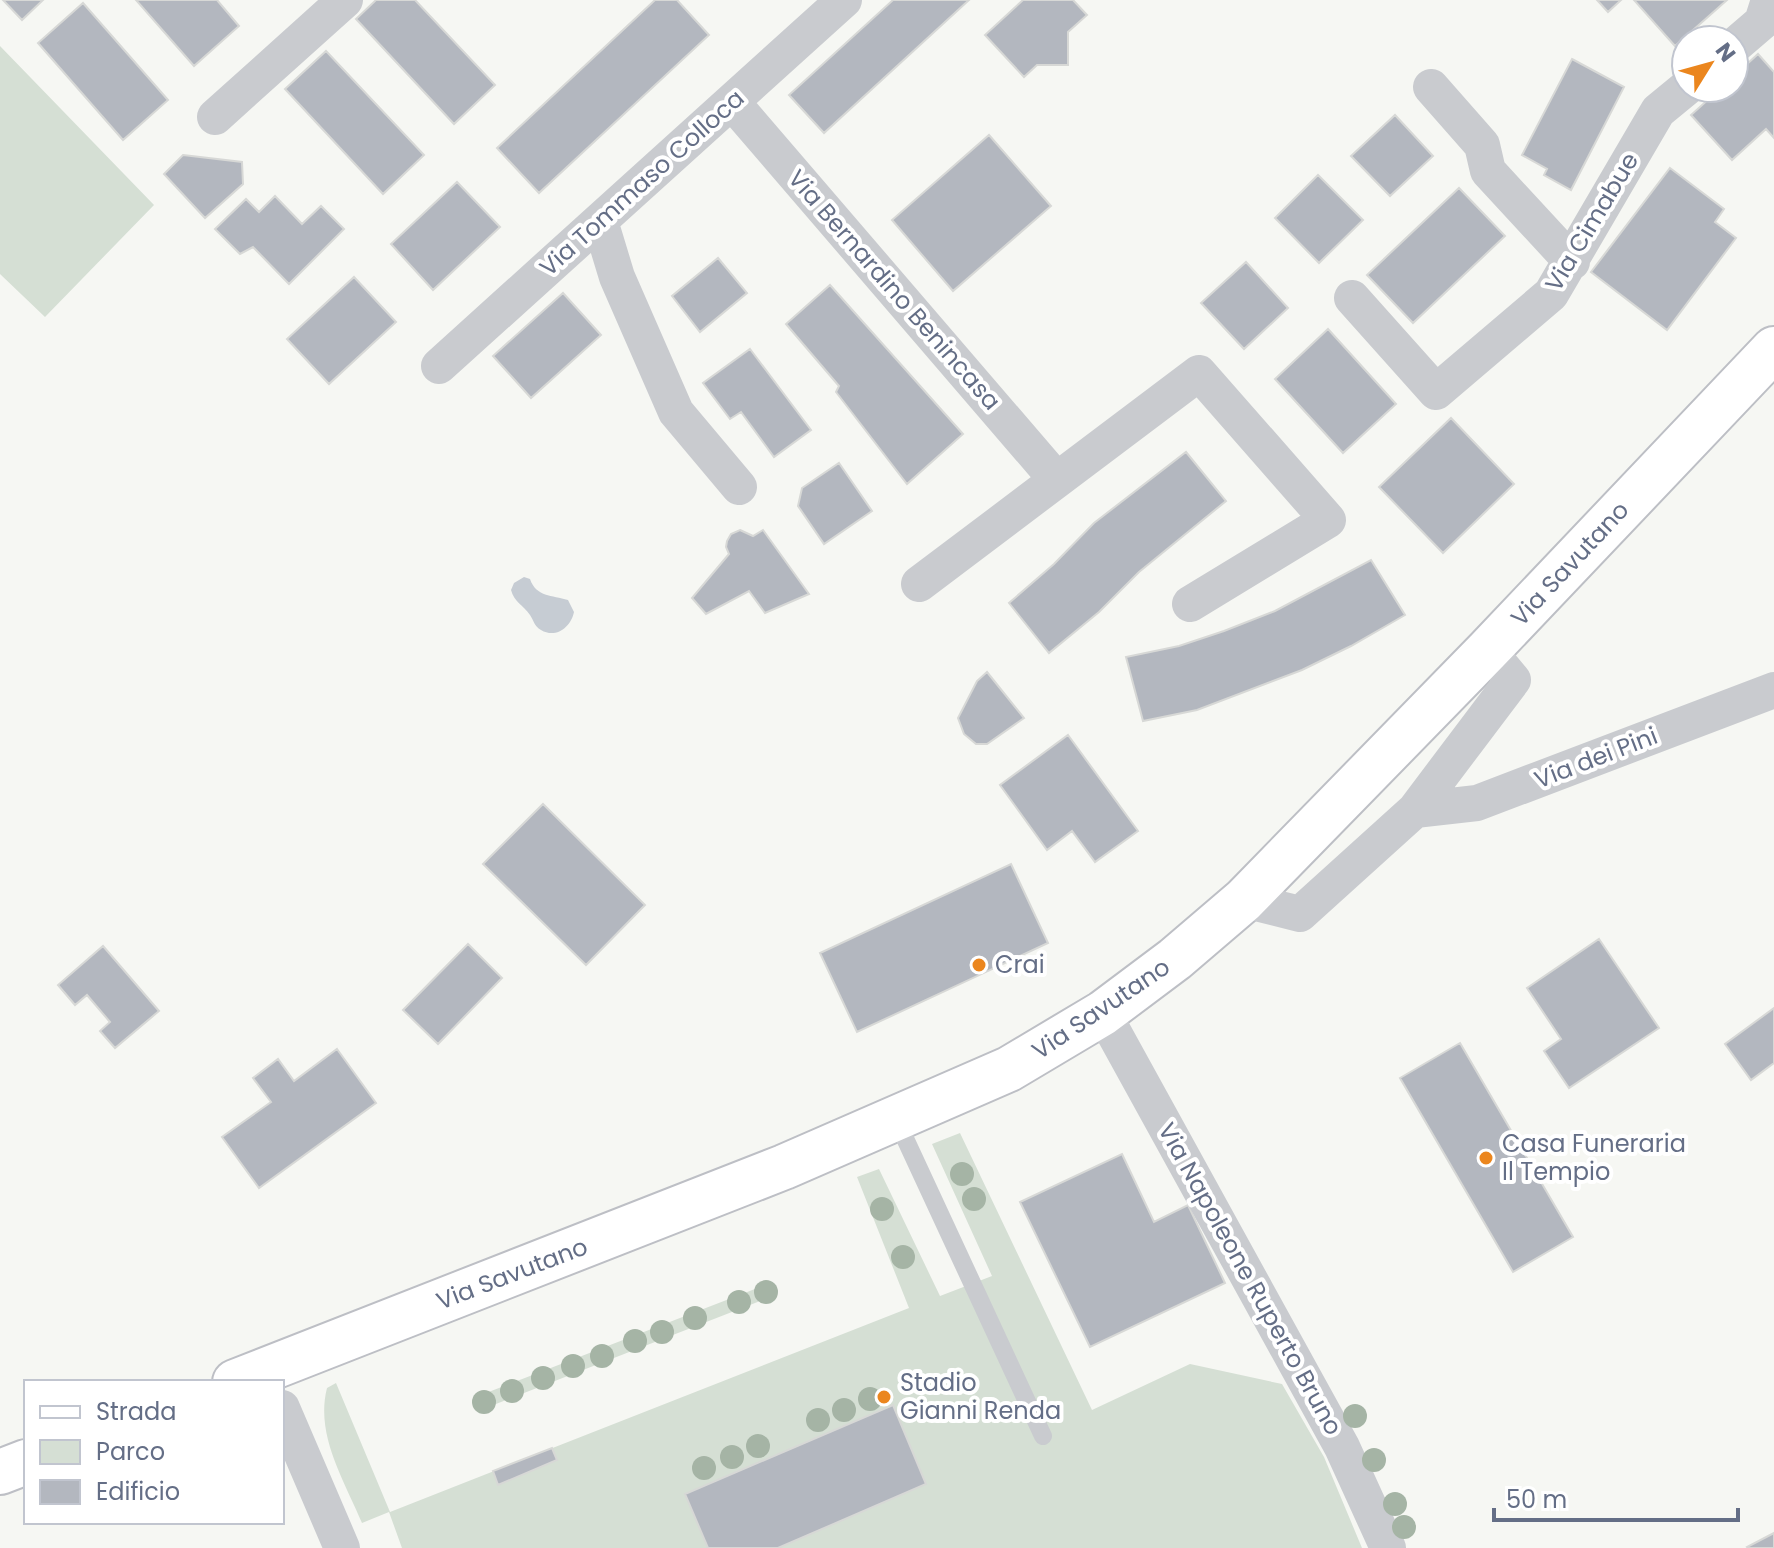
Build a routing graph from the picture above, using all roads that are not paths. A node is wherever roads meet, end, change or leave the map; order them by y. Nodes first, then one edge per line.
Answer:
1 (345, 0) edge
2 (844, 0) edge
3 (1769, 16) edge
4 (1750, 32) edge
5 (1431, 87) dead end
6 (1670, 101) edge
7 (732, 102) junction
8 (215, 117) dead end
9 (600, 221) junction
10 (1572, 262) junction
11 (1352, 298) dead end
12 (1774, 349) edge
13 (439, 366) dead end
14 (1056, 479) junction
15 (739, 487) dead end
16 (919, 584) dead end
17 (1190, 604) dead end
18 (1488, 650) junction
19 (1774, 690) edge
20 (1415, 810) junction
21 (1244, 900) junction
22 (1103, 1013) junction
23 (896, 1119) junction
24 (277, 1380) edge
25 (284, 1429) edge
26 (1043, 1436) dead end
27 (24, 1463) edge
28 (0, 1472) edge
29 (342, 1548) edge
30 (1388, 1548) edge

1 - 8 street
2 - 7 street, Via Tommaso Colloca
3 - 4 street
5 - 10 street
6 - 10 street, Via Cimabue
7 - 9 street, Via Tommaso Colloca
7 - 14 street, Via Bernardino Benincasa
9 - 13 street, Via Tommaso Colloca
9 - 15 street
10 - 11 street, Via Cimabue
12 - 18 street, Via Savutano
14 - 16 street
14 - 17 street
18 - 20 street
18 - 21 street, Via Savutano
19 - 20 street, Via dei Pini
20 - 21 street
21 - 22 street, Via Savutano
22 - 23 street, Via Savutano
22 - 30 street, Via Napoleone Ruperto Bruno
23 - 24 street, Via Savutano
23 - 26 lane
25 - 29 street
27 - 28 street

